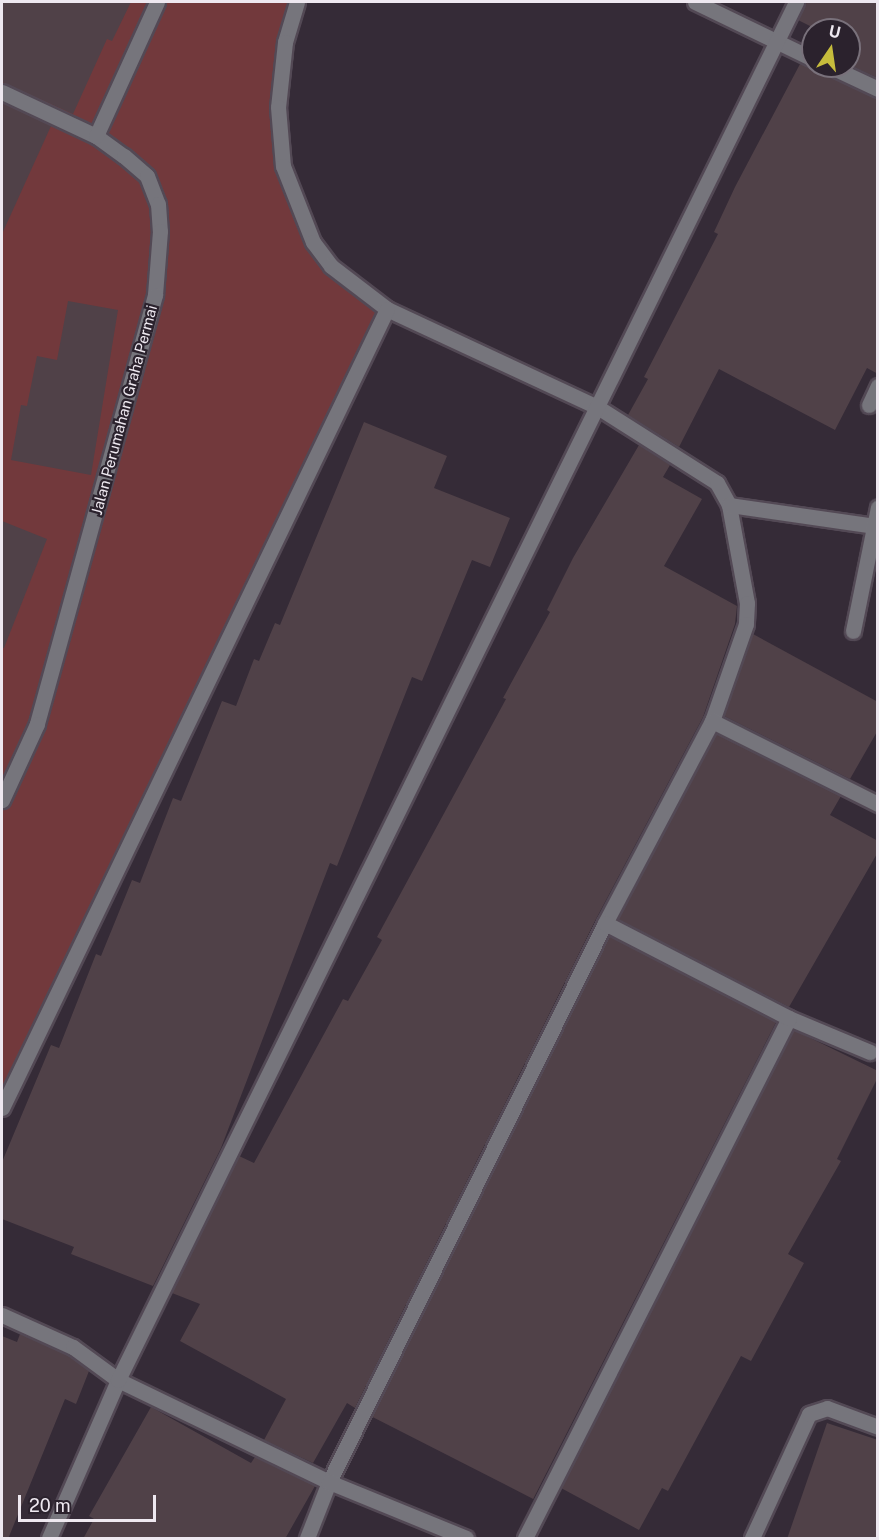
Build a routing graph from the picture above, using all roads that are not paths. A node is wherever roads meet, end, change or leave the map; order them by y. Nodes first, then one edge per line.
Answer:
1 (157, 2) edge
2 (297, 2) edge
3 (695, 2) edge
4 (796, 2) edge
5 (776, 42) junction
6 (801, 53) edge
7 (855, 78) edge
8 (878, 89) edge
9 (2, 92) edge
10 (96, 136) junction
11 (387, 309) junction
12 (878, 386) edge
13 (869, 405) dead end
14 (599, 408) junction
15 (729, 505) junction
16 (878, 507) edge
17 (874, 526) junction
18 (853, 631) dead end
19 (712, 721) junction
20 (2, 800) edge
21 (878, 804) edge
22 (605, 923) junction
23 (789, 1018) junction
24 (870, 1052) dead end
25 (2, 1108) edge
26 (2, 1316) edge
27 (118, 1380) junction
28 (878, 1427) edge
29 (329, 1482) junction
30 (49, 1539) edge
31 (307, 1539) edge
32 (466, 1539) edge
33 (525, 1539) edge
34 (752, 1539) edge

1 - 10 street
2 - 11 street
3 - 5 street
4 - 5 street
5 - 6 street
5 - 14 street
7 - 8 street
9 - 10 street, Jalan Perumahan Graha Permai
10 - 20 street, Jalan Perumahan Graha Permai
11 - 14 street
11 - 25 street
12 - 13 street
14 - 15 street
14 - 27 street
15 - 17 street
15 - 19 street
16 - 17 street
17 - 18 street
19 - 21 street
19 - 22 street
22 - 23 street
22 - 29 street
23 - 24 street
23 - 33 street
26 - 27 street
27 - 29 street
27 - 30 street
28 - 34 street
29 - 31 street
29 - 32 street

